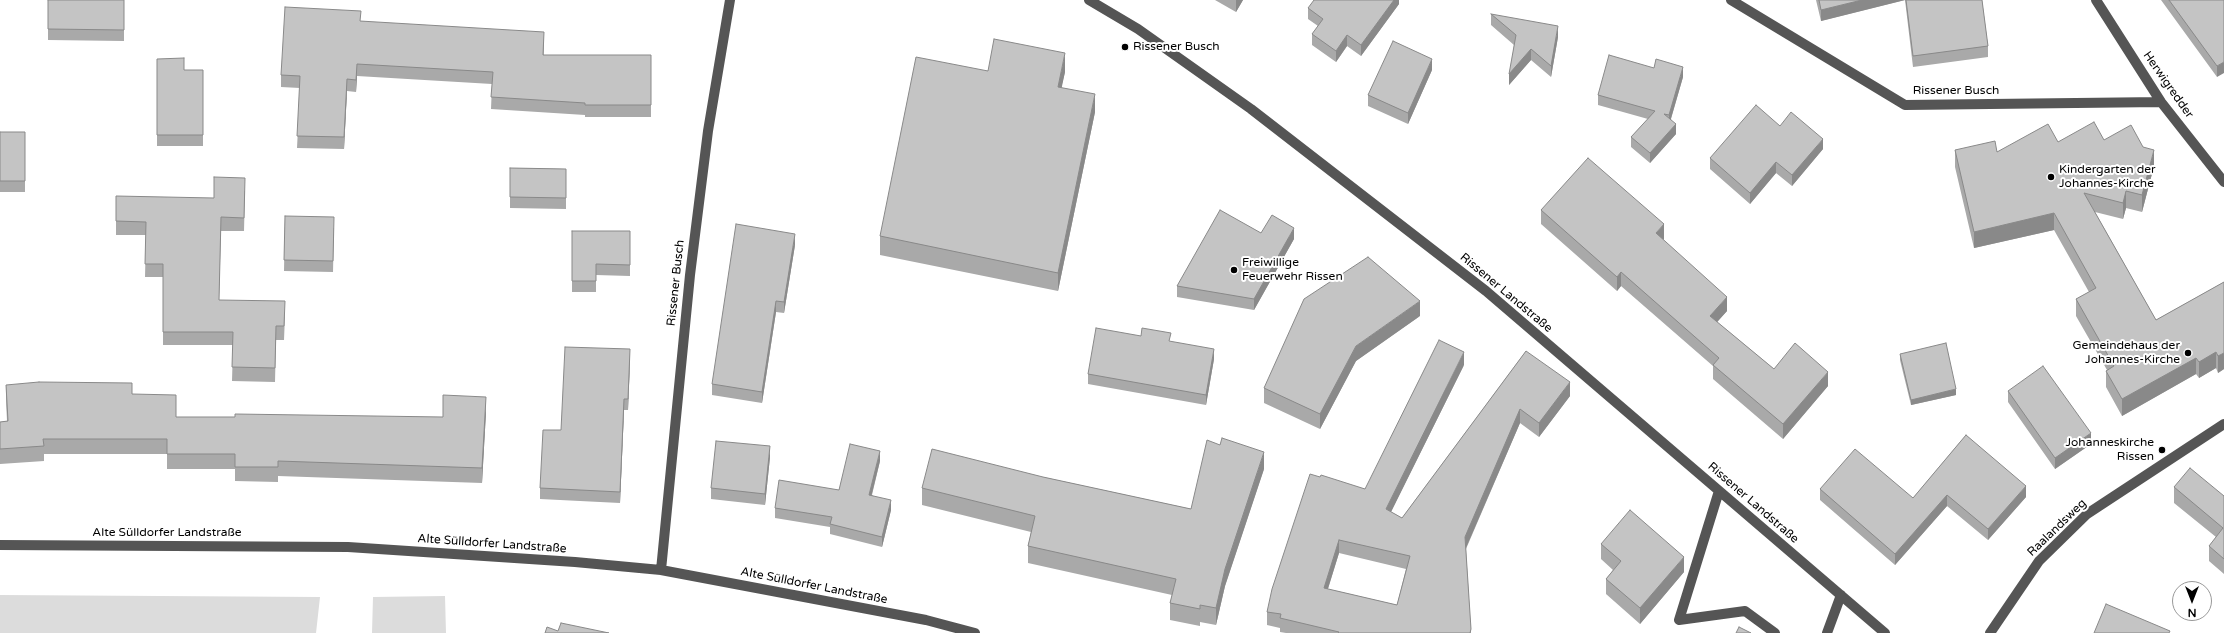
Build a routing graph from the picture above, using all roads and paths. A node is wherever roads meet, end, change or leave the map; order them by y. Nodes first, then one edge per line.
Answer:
1 (730, 0) edge
2 (1089, 0) edge
3 (1731, 0) edge
4 (2096, 0) edge
5 (2161, 102) junction
6 (2224, 182) edge
7 (2224, 424) edge
8 (1719, 491) junction
9 (0, 545) edge
10 (661, 570) junction
11 (1841, 595) junction
12 (975, 633) edge
13 (1775, 633) edge
14 (1827, 633) edge
15 (1885, 633) edge
16 (1990, 633) edge

1 - 10 street, Rissener Busch
2 - 8 street, Rissener Landstraße
3 - 5 street, Rissener Busch
4 - 5 street, Herwigredder
5 - 6 street, Herwigredder
7 - 16 street, Raalandsweg
8 - 11 street, Rissener Landstraße
8 - 13 street
9 - 10 street, Alte Sülldorfer Landstraße
10 - 12 street, Alte Sülldorfer Landstraße
11 - 14 street
11 - 15 street, Rissener Landstraße

